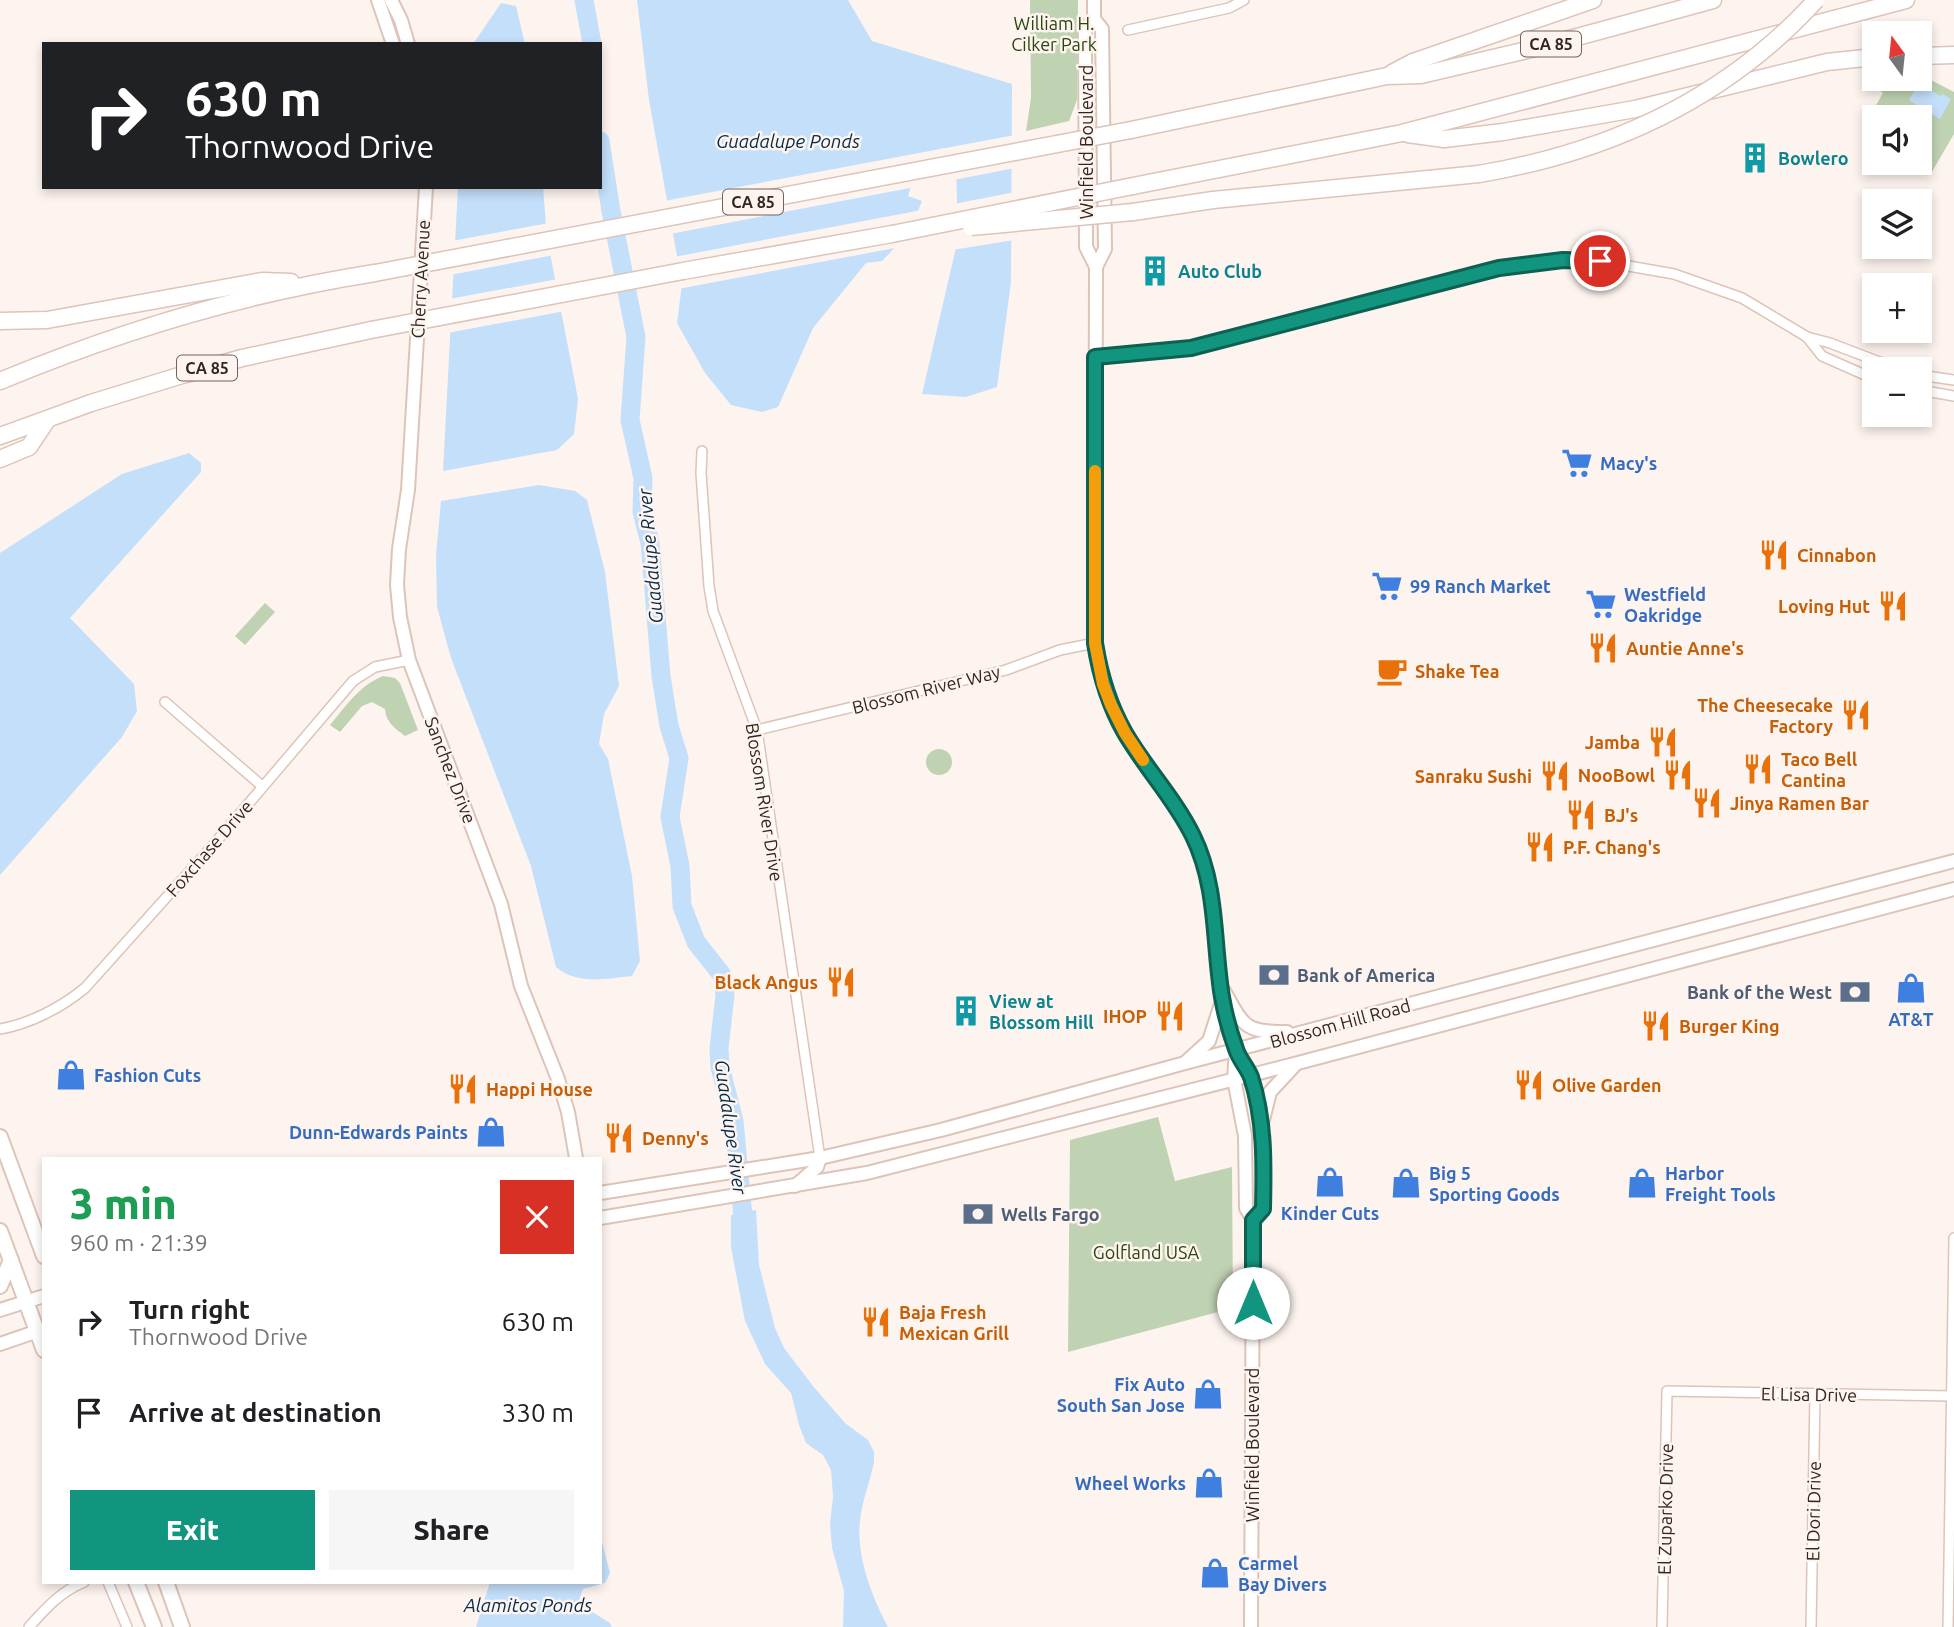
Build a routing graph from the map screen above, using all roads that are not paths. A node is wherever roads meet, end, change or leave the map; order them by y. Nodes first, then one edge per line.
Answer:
1 (378, 0) edge
2 (391, 0) edge
3 (1094, 0) edge
4 (1244, 0) edge
5 (1593, 0) edge
6 (1713, 0) edge
7 (1816, 0) edge
8 (1906, 0) edge
9 (1128, 30) dead end
10 (392, 42) edge
11 (407, 42) edge
12 (1954, 55) edge
13 (1932, 56) edge
14 (1862, 58) edge
15 (1387, 76) junction
16 (1402, 133) junction
17 (426, 189) edge
18 (891, 234) junction
19 (311, 283) junction
20 (0, 321) edge
21 (1807, 337) junction
22 (1095, 357) junction
23 (1867, 357) edge
24 (415, 371) joint
25 (1862, 374) edge
26 (1932, 377) edge
27 (1954, 380) edge
28 (0, 381) edge
29 (1932, 392) edge
30 (1954, 396) edge
31 (47, 420) junction
32 (0, 436) edge
33 (702, 451) dead end
34 (0, 458) edge
35 (1095, 643) junction
36 (409, 660) junction
37 (165, 702) dead end
38 (757, 730) junction
39 (262, 786) junction
40 (1953, 865) edge
41 (1954, 889) edge
42 (1220, 983) junction
43 (1222, 1000) junction
44 (1, 1030) edge
45 (1305, 1032) junction
46 (1236, 1051) junction
47 (1185, 1063) junction
48 (1297, 1063) junction
49 (1250, 1075) junction
50 (1234, 1079) junction
51 (1261, 1127) junction
52 (941, 1130) junction
53 (0, 1137) edge
54 (576, 1157) edge
55 (820, 1158) junction
56 (926, 1158) junction
57 (790, 1187) junction
58 (602, 1193) edge
59 (602, 1218) edge
60 (1253, 1220) junction
61 (0, 1230) edge
62 (1954, 1238) edge
63 (42, 1251) edge
64 (11, 1260) junction
65 (0, 1286) edge
66 (42, 1297) edge
67 (26, 1302) junction
68 (1954, 1305) edge
69 (0, 1310) edge
70 (40, 1330) edge
71 (0, 1344) edge
72 (1667, 1391) joint
73 (1815, 1394) junction
74 (1952, 1395) junction
75 (80, 1584) edge
76 (108, 1584) edge
77 (137, 1584) edge
78 (167, 1584) edge
79 (1951, 1588) edge
80 (29, 1627) edge
81 (127, 1627) edge
82 (154, 1627) edge
83 (182, 1627) edge
84 (1251, 1627) edge
85 (1662, 1627) edge
86 (1811, 1627) edge
87 (1948, 1627) edge

1 - 10 main road
2 - 11 main road
3 - 22 main road, Winfield Boulevard
4 - 9 street
5 - 15 highway
6 - 15 highway, CA 85
7 - 18 highway, bridge
8 - 16 highway, CA 85
12 - 13 highway
14 - 16 highway
15 - 19 highway, CA 85, bridge
16 - 18 highway, CA 85, bridge
17 - 24 main road, Cherry Avenue
18 - 31 highway, CA 85, bridge
19 - 20 highway
19 - 28 highway, CA 85
21 - 22 street
21 - 23 street
21 - 25 street
22 - 35 main road, Winfield Boulevard
24 - 36 main road, Sanchez Drive
26 - 27 street
29 - 30 street
31 - 32 highway, CA 85
31 - 34 highway
33 - 38 street, Blossom River Drive
35 - 38 street, Blossom River Way
35 - 42 main road, Winfield Boulevard
36 - 39 street, Foxchase Drive
36 - 54 main road, Sanchez Drive
37 - 39 street
38 - 55 street, Blossom River Drive
39 - 44 street, Foxchase Drive
40 - 45 main road, Blossom Hill Road
41 - 48 main road, Blossom Hill Road
42 - 43 main road, Winfield Boulevard
42 - 45 main road
43 - 46 main road, Winfield Boulevard
43 - 47 main road
45 - 46 main road, Blossom Hill Road
46 - 47 main road, Blossom Hill Road
46 - 49 main road, Winfield Boulevard
46 - 50 main road, Winfield Boulevard
47 - 52 main road, Blossom Hill Road
48 - 49 main road, Blossom Hill Road
48 - 51 main road
49 - 50 main road, Blossom Hill Road
49 - 51 main road, Winfield Boulevard
50 - 56 main road, Blossom Hill Road
50 - 60 main road, Winfield Boulevard
51 - 60 main road, Winfield Boulevard
52 - 55 main road, Blossom Hill Road
52 - 56 main road
53 - 63 main road
55 - 57 main road
55 - 58 main road, Blossom Hill Road
56 - 57 main road, Blossom Hill Road
57 - 59 main road, Blossom Hill Road
60 - 84 main road, Winfield Boulevard
61 - 64 main road
62 - 68 street
64 - 65 main road
64 - 67 main road
66 - 67 main road
67 - 69 main road
67 - 70 main road
68 - 74 street
70 - 71 main road
72 - 73 street, El Lisa Drive
72 - 85 street, El Zuparko Drive
73 - 74 street, El Lisa Drive
73 - 86 street, El Dori Drive
74 - 79 street
75 - 80 street
76 - 81 street
77 - 82 main road
78 - 83 main road
79 - 87 street

